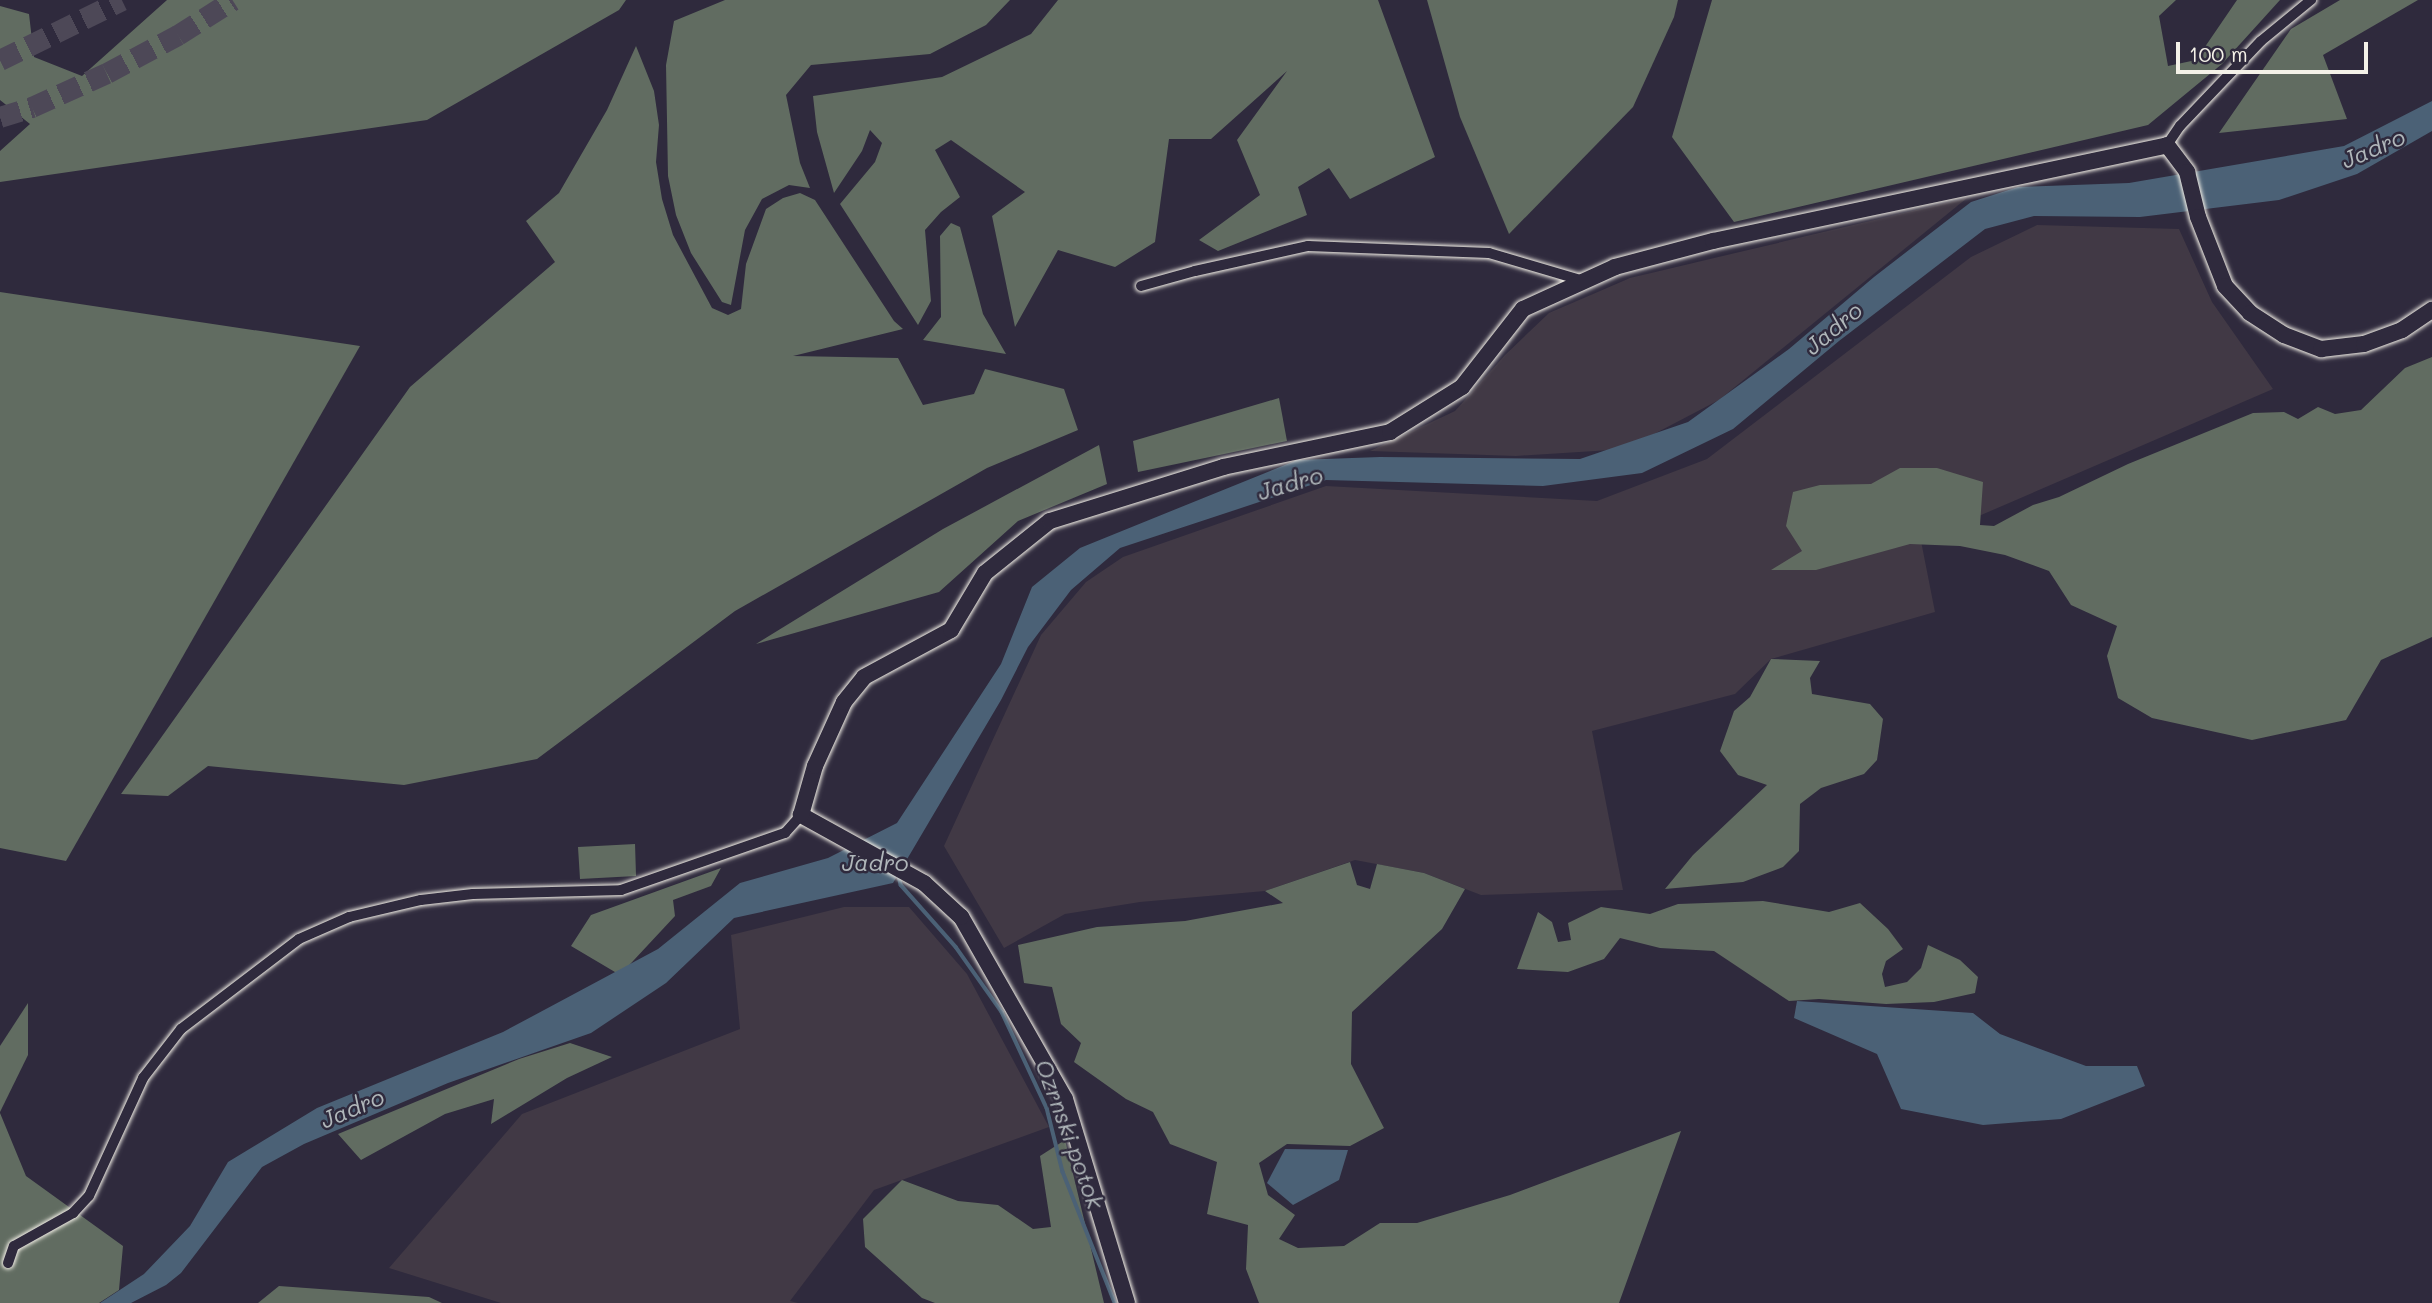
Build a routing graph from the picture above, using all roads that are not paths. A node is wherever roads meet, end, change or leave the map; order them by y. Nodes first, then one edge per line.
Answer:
1 (2311, 0) edge
2 (2167, 145) junction
3 (1584, 281) junction
4 (1141, 286) dead end
5 (2432, 310) edge
6 (801, 815) junction
7 (8, 1263) dead end
8 (1127, 1303) edge

1 - 2 street
2 - 3 street
2 - 5 street
3 - 4 street
3 - 6 street
6 - 7 street
6 - 8 street

